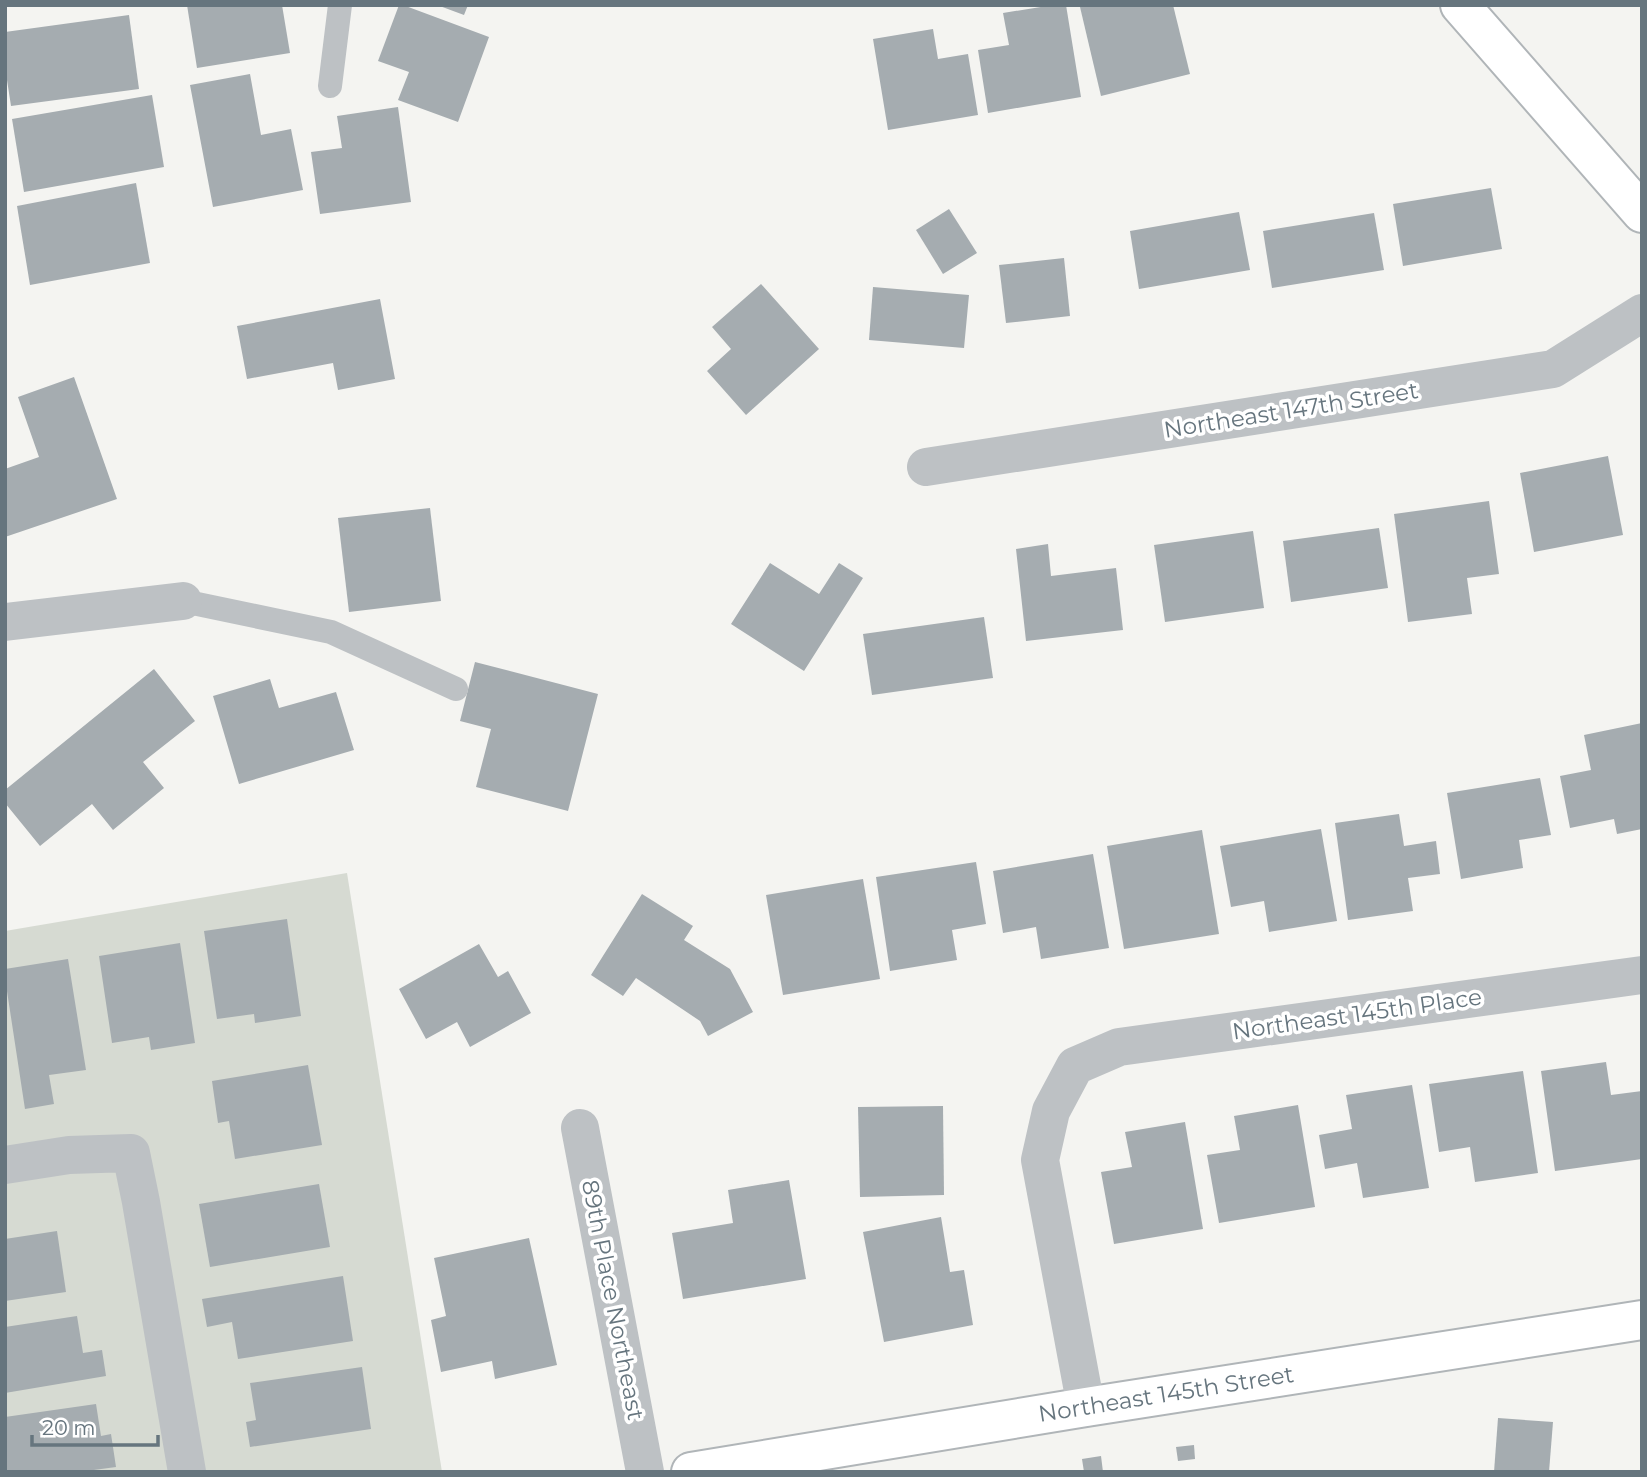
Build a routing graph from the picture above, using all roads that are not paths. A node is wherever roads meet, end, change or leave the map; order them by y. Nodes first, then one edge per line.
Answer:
1 (340, 5) edge
2 (1460, 5) edge
3 (330, 86) dead end
4 (1642, 213) edge
5 (1642, 313) edge
6 (926, 467) dead end
7 (183, 601) joint
8 (5, 622) edge
9 (456, 689) dead end
10 (1642, 975) edge
11 (580, 1128) dead end
12 (5, 1165) edge
13 (1642, 1320) edge
14 (1086, 1407) junction
15 (187, 1472) edge
16 (645, 1472) edge
17 (691, 1472) edge

1 - 3 lane
2 - 4 street
5 - 6 street, Northeast 147th Street
7 - 8 street
7 - 9 lane
10 - 14 street, Northeast 145th Place
11 - 16 street, 89th Place Northeast
12 - 15 street
13 - 14 street, Northeast 145th Street
14 - 17 street, Northeast 145th Street

